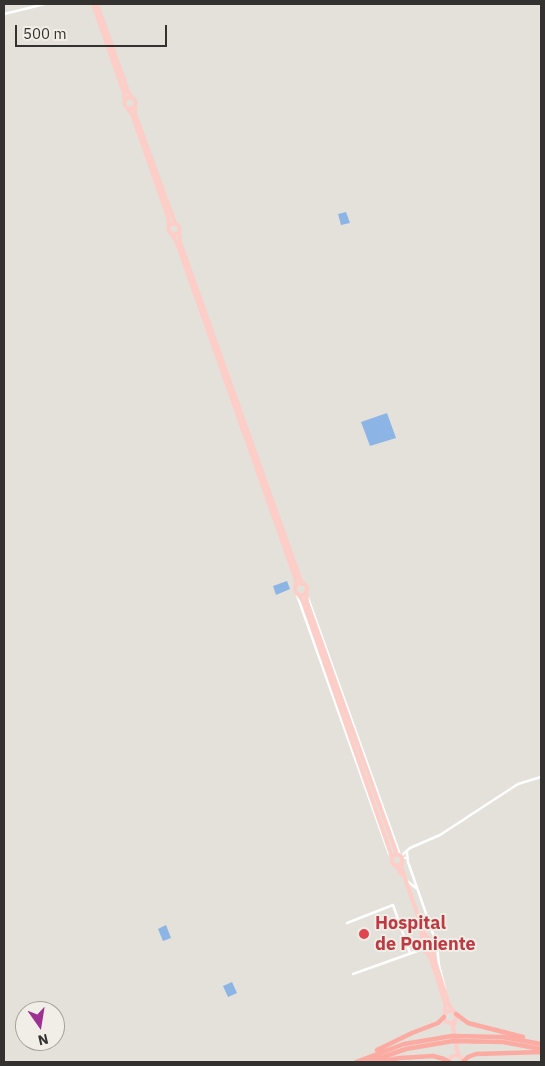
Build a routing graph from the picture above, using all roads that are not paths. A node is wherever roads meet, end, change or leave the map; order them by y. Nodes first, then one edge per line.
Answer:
1 (45, 4) edge
2 (93, 4) edge
3 (97, 4) edge
4 (4, 14) edge
5 (132, 98) junction
6 (125, 101) junction
7 (134, 106) junction
8 (128, 109) junction
9 (175, 223) junction
10 (169, 226) junction
11 (178, 232) junction
12 (170, 233) junction
13 (302, 584) junction
14 (296, 586) junction
15 (306, 589) junction
16 (297, 594) junction
17 (541, 777) edge
18 (407, 852) junction
19 (401, 857) junction
20 (392, 858) junction
21 (396, 865) junction
22 (405, 879) junction
23 (417, 889) junction
24 (347, 923) dead end
25 (430, 941) junction
26 (424, 948) junction
27 (433, 949) junction
28 (410, 953) junction
29 (353, 974) dead end
30 (446, 996) junction
31 (455, 1013) junction
32 (445, 1015) junction
33 (455, 1021) junction
34 (449, 1023) junction
35 (453, 1028) junction
36 (541, 1043) edge
37 (456, 1048) junction
38 (541, 1050) edge
39 (452, 1056) junction
40 (459, 1056) junction
41 (355, 1062) edge
42 (368, 1062) edge
43 (375, 1062) edge
44 (449, 1062) edge
45 (463, 1062) edge

1 - 4 street
2 - 6 main road
3 - 5 main road
5 - 6 main road
5 - 7 main road
6 - 8 main road
7 - 8 main road
7 - 9 main road
8 - 10 main road
9 - 10 main road
9 - 11 main road
10 - 12 main road
11 - 12 main road
11 - 13 main road
12 - 14 main road
13 - 14 main road
13 - 15 main road
14 - 16 main road
15 - 16 main road
15 - 19 main road
16 - 20 main road
17 - 18 street
18 - 19 street
18 - 23 street
19 - 20 main road
19 - 21 main road
19 - 22 main road
20 - 21 main road
21 - 26 main road
22 - 23 street
22 - 25 main road
23 - 30 street
24 - 28 street
25 - 26 main road
25 - 27 main road
26 - 27 main road
26 - 28 street
26 - 32 main road
27 - 30 main road
28 - 29 street
30 - 31 main road
31 - 32 main road
31 - 33 main road
31 - 36 highway
32 - 34 main road
32 - 41 highway
33 - 34 main road
33 - 35 main road
34 - 35 main road
35 - 37 main road
36 - 41 highway
37 - 39 main road
37 - 40 main road
38 - 42 highway
38 - 45 highway
39 - 40 main road
39 - 44 main road
40 - 45 main road
43 - 44 highway

